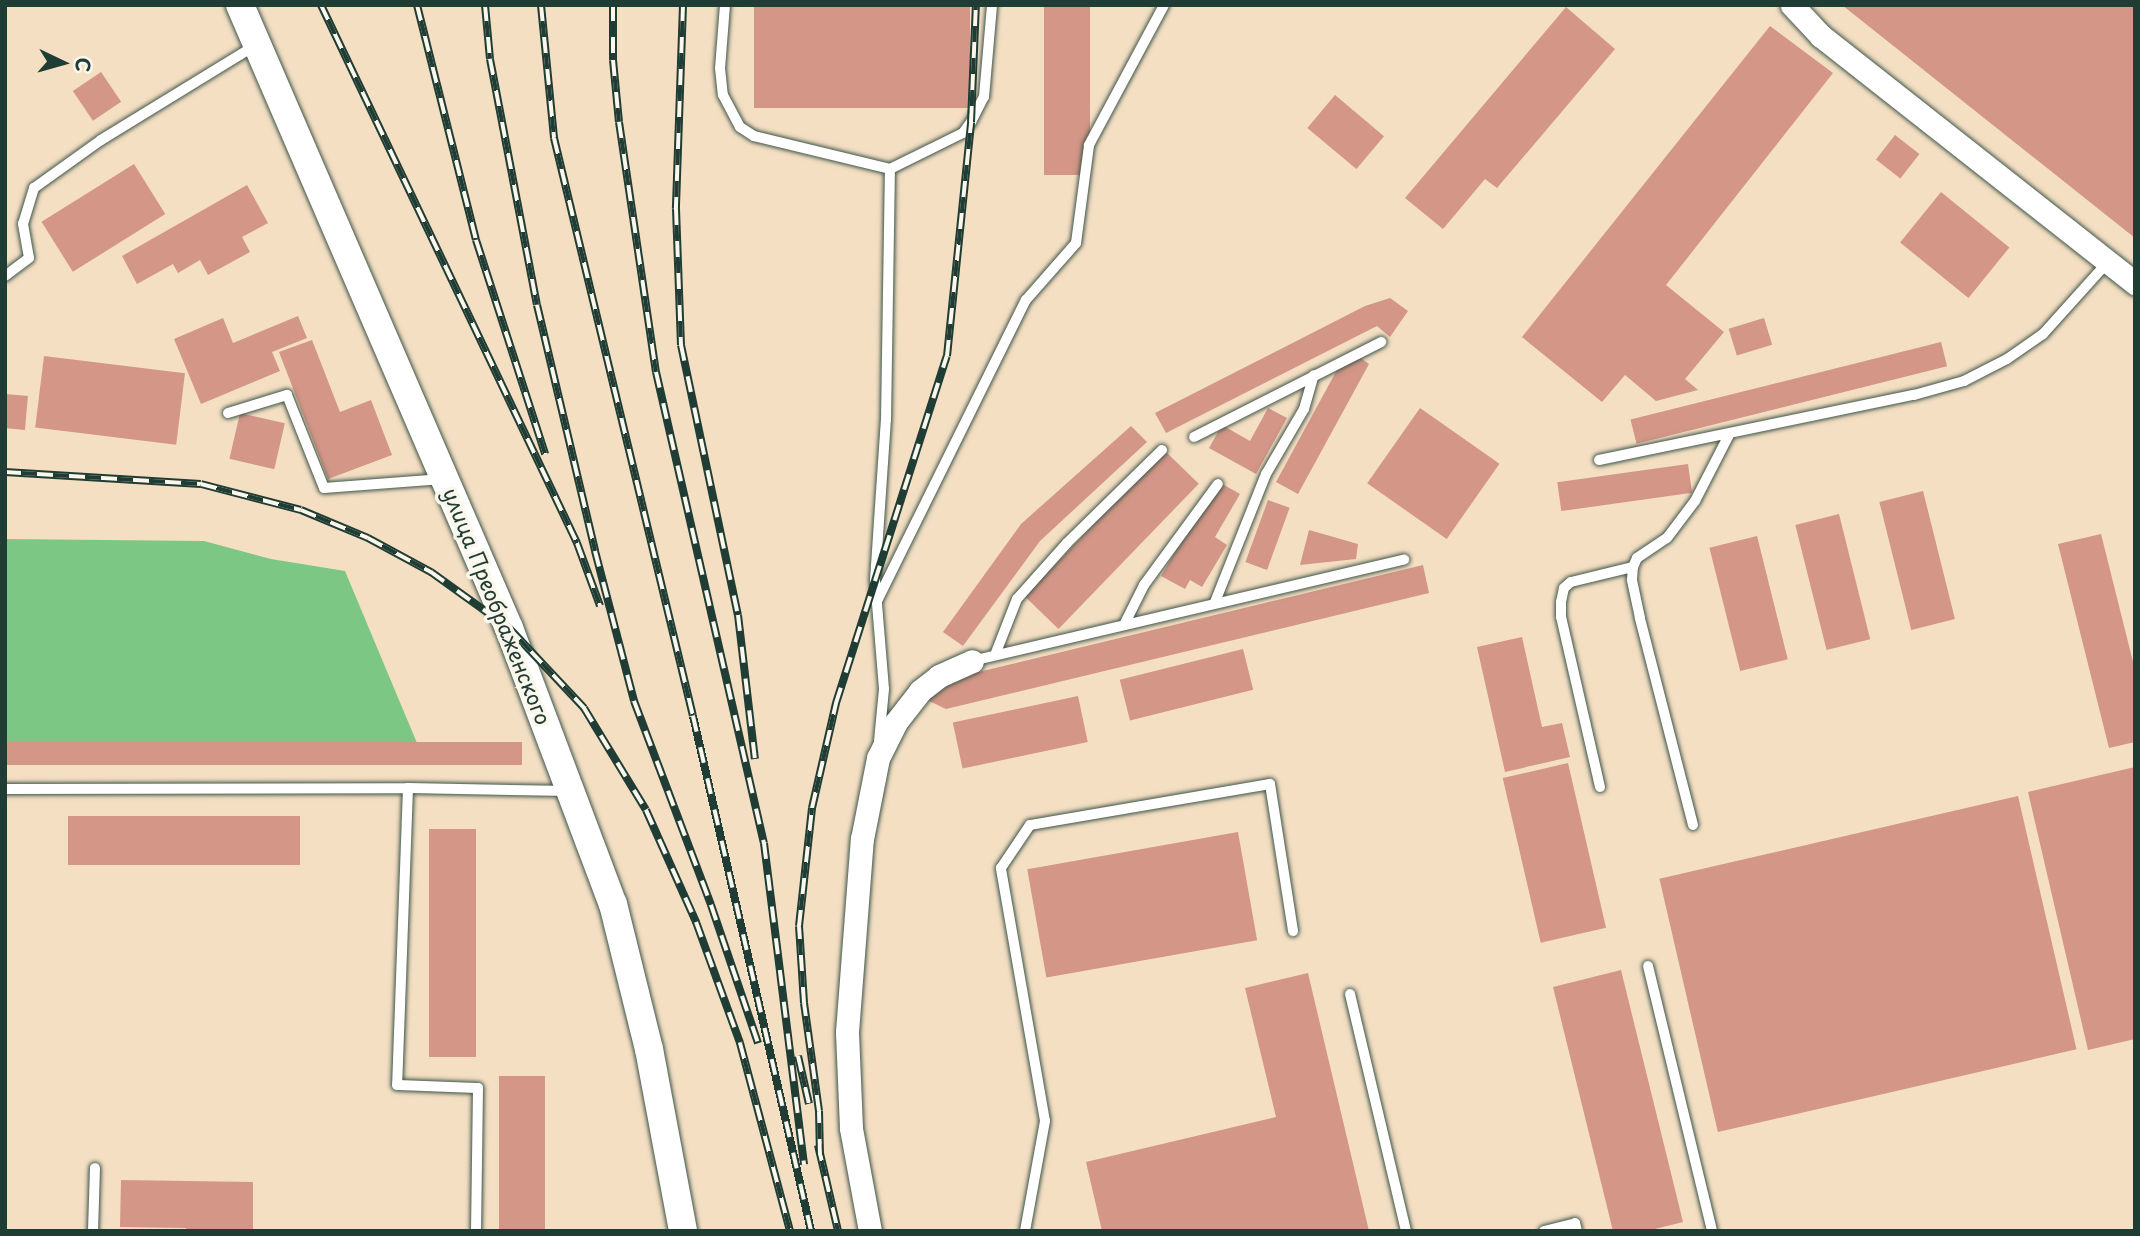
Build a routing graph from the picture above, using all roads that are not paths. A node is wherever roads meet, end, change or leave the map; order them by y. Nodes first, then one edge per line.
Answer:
1 (240, 5) edge
2 (725, 5) edge
3 (992, 5) edge
4 (1164, 5) edge
5 (1793, 5) edge
6 (258, 43) junction
7 (890, 169) junction
8 (2108, 262) junction
9 (5, 276) edge
10 (2135, 283) edge
11 (1381, 342) dead end
12 (1314, 375) junction
13 (228, 413) dead end
14 (1730, 433) junction
15 (1194, 437) dead end
16 (1162, 450) dead end
17 (1599, 460) dead end
18 (446, 479) junction
19 (1218, 484) dead end
20 (1404, 560) dead end
21 (1633, 567) junction
22 (877, 601) junction
23 (1215, 602) junction
24 (1124, 625) junction
25 (984, 658) junction
26 (878, 758) junction
27 (1600, 787) dead end
28 (408, 788) junction
29 (5, 789) edge
30 (572, 792) junction
31 (1693, 825) dead end
32 (1293, 931) dead end
33 (1648, 966) dead end
34 (1350, 994) dead end
35 (95, 1168) dead end
36 (93, 1231) edge
37 (476, 1231) edge
38 (683, 1231) edge
39 (870, 1231) edge
40 (1025, 1231) edge
41 (1406, 1231) edge
42 (1544, 1231) edge
43 (1577, 1231) edge
44 (1712, 1231) edge

1 - 6 street, улица Преображенского
2 - 7 lane
3 - 7 lane
4 - 22 lane
5 - 8 street
6 - 9 lane
6 - 18 street, улица Преображенского
7 - 22 lane
8 - 10 street
8 - 14 lane
11 - 12 lane
12 - 15 lane
12 - 23 lane
13 - 18 lane
14 - 17 lane
14 - 21 lane
16 - 25 lane
18 - 30 street, улица Преображенского
19 - 24 lane
20 - 23 lane
21 - 27 lane
21 - 31 lane
22 - 26 lane
23 - 24 lane
24 - 25 lane
25 - 26 street
26 - 39 street
28 - 29 lane
28 - 30 lane
28 - 37 lane
30 - 38 street, улица Преображенского
32 - 40 lane
33 - 44 lane
34 - 41 lane
35 - 36 lane
42 - 43 lane

